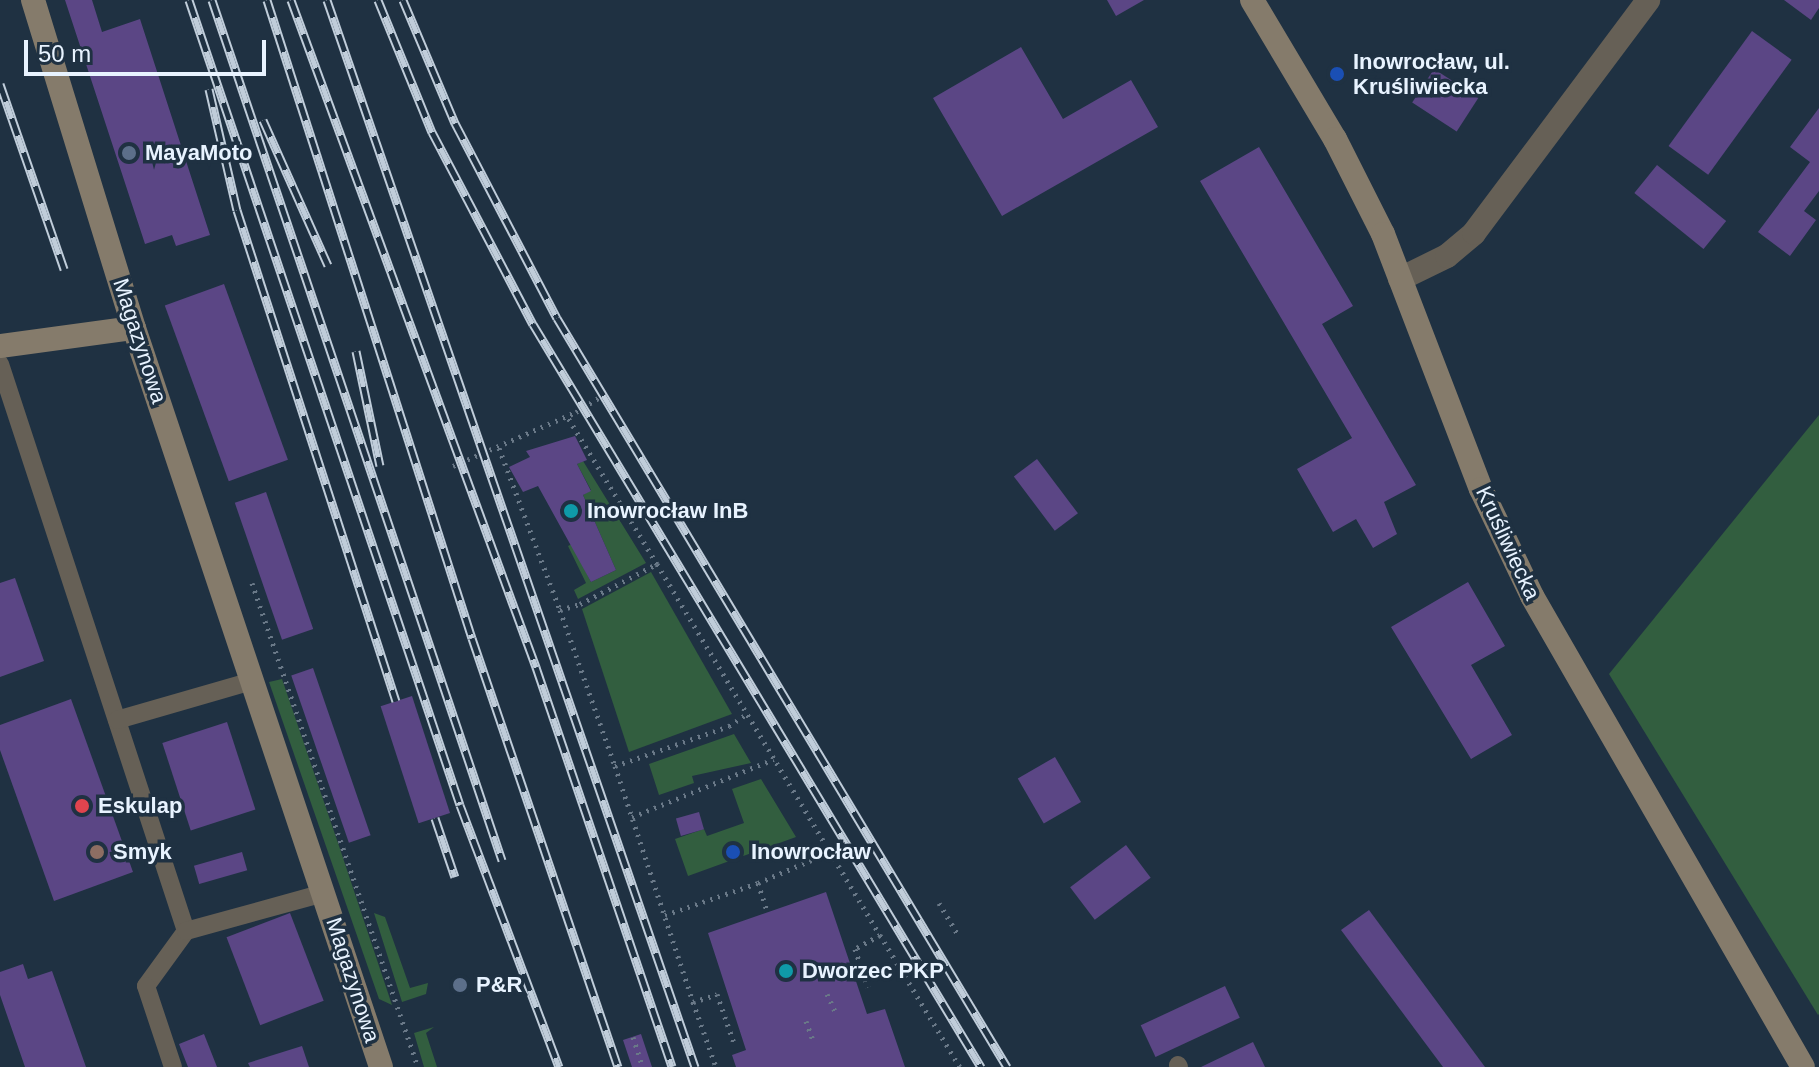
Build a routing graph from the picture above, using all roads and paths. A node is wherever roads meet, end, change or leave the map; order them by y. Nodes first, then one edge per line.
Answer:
1 (33, 0) edge
2 (1252, 0) edge
3 (1648, 0) edge
4 (1400, 279) junction
5 (134, 328) junction
6 (0, 346) edge
7 (0, 364) edge
8 (609, 391) dead end
9 (567, 416) junction
10 (499, 448) junction
11 (453, 466) dead end
12 (657, 564) junction
13 (560, 610) junction
14 (252, 681) junction
15 (747, 714) junction
16 (117, 720) junction
17 (774, 759) junction
18 (615, 766) junction
19 (632, 817) junction
20 (830, 852) junction
21 (758, 883) junction
22 (324, 893) junction
23 (939, 903) dead end
24 (767, 910) dead end
25 (664, 915) junction
26 (186, 931) junction
27 (957, 933) dead end
28 (880, 935) junction
29 (868, 987) dead end
30 (827, 994) dead end
31 (693, 1002) junction
32 (835, 1011) dead end
33 (806, 1021) dead end
34 (633, 1037) dead end
35 (813, 1040) dead end
36 (735, 1046) dead end
37 (957, 1066) edge
38 (173, 1067) edge
39 (381, 1067) edge
40 (643, 1067) edge
41 (716, 1067) edge
42 (1803, 1067) edge

1 - 5 street, Magazynowa
2 - 4 street, Kruśliwiecka
3 - 4 street
4 - 42 street, Kruśliwiecka
5 - 6 street
5 - 14 street, Magazynowa
7 - 16 lane
8 - 9 path
9 - 10 path
9 - 12 path
10 - 11 path
10 - 13 path
12 - 13 path
12 - 15 path
13 - 18 path
14 - 16 lane
14 - 22 street, Magazynowa
15 - 17 path
15 - 18 path
16 - 26 lane
17 - 19 path
17 - 20 path
18 - 19 path
19 - 25 path
20 - 21 path
20 - 28 path
21 - 24 path
21 - 25 path
22 - 26 lane, Magazynowa
22 - 39 street, Magazynowa
23 - 27 path
25 - 31 path
26 - 38 lane
28 - 29 path
28 - 37 path
30 - 32 path
31 - 36 path
31 - 41 path
33 - 35 path
34 - 40 path

